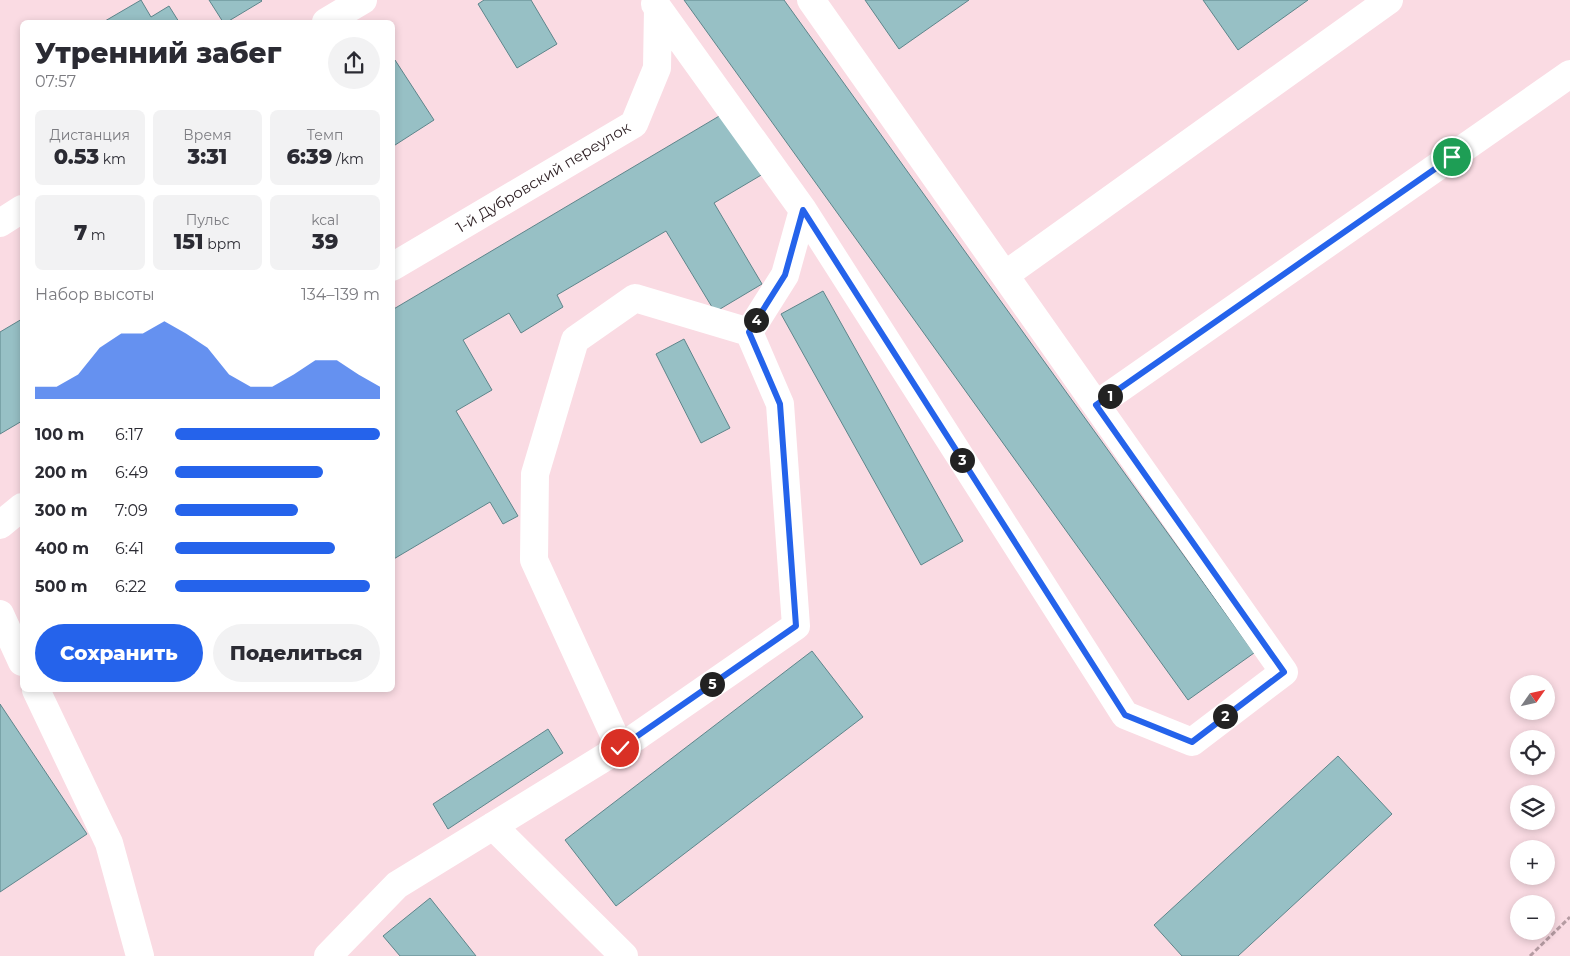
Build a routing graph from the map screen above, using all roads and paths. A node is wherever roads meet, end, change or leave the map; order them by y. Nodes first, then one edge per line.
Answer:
1 (363, 0) edge
2 (811, 0) edge
3 (1389, 0) edge
4 (655, 4) edge
5 (329, 20) edge
6 (1570, 74) edge
7 (803, 210) junction
8 (20, 211) edge
9 (0, 223) edge
10 (395, 265) edge
11 (1005, 275) junction
12 (749, 332) junction
13 (1096, 405) junction
14 (20, 510) edge
15 (0, 525) edge
16 (0, 614) edge
17 (20, 658) edge
18 (37, 692) edge
19 (620, 748) junction
20 (492, 826) junction
21 (1570, 917) edge
22 (140, 956) edge
23 (328, 956) edge
24 (624, 956) edge
25 (1530, 956) edge

1 - 5 street
2 - 11 street
3 - 11 street
4 - 7 street
4 - 10 street, 1-й Дубровский переулок
6 - 13 street
7 - 12 street
7 - 13 street
8 - 9 street
11 - 13 street
12 - 19 street
12 - 19 street
14 - 15 street
16 - 17 street
18 - 22 street
19 - 20 street
20 - 23 street
20 - 24 street
21 - 25 path

